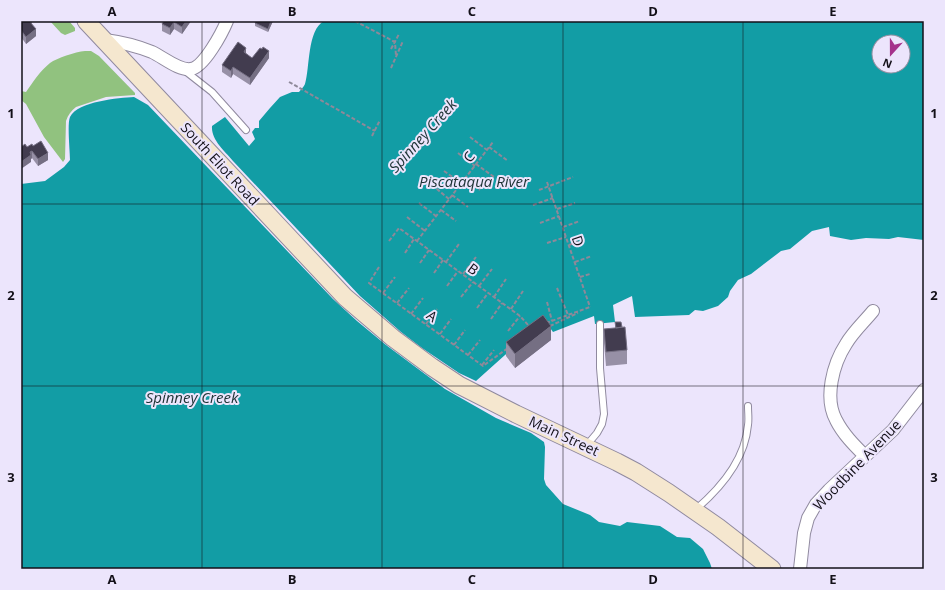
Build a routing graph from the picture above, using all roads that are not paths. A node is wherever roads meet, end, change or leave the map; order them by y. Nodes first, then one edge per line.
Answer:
1 (86, 21) edge
2 (227, 21) edge
3 (104, 40) junction
4 (181, 68) junction
5 (246, 130) dead end
6 (354, 306) joint
7 (873, 311) dead end
8 (600, 324) dead end
9 (924, 390) edge
10 (748, 406) dead end
11 (586, 446) junction
12 (865, 456) junction
13 (694, 510) junction
14 (772, 569) edge
15 (800, 569) edge

1 - 3 main road, South Eliot Road
2 - 4 street
3 - 4 street
3 - 6 main road, South Eliot Road
4 - 5 lane
6 - 11 main road, Main Street
7 - 12 street
8 - 11 lane
9 - 12 street, Woodbine Avenue
10 - 13 lane
11 - 13 main road, Main Street
12 - 15 street, Woodbine Avenue
13 - 14 main road, Main Street

